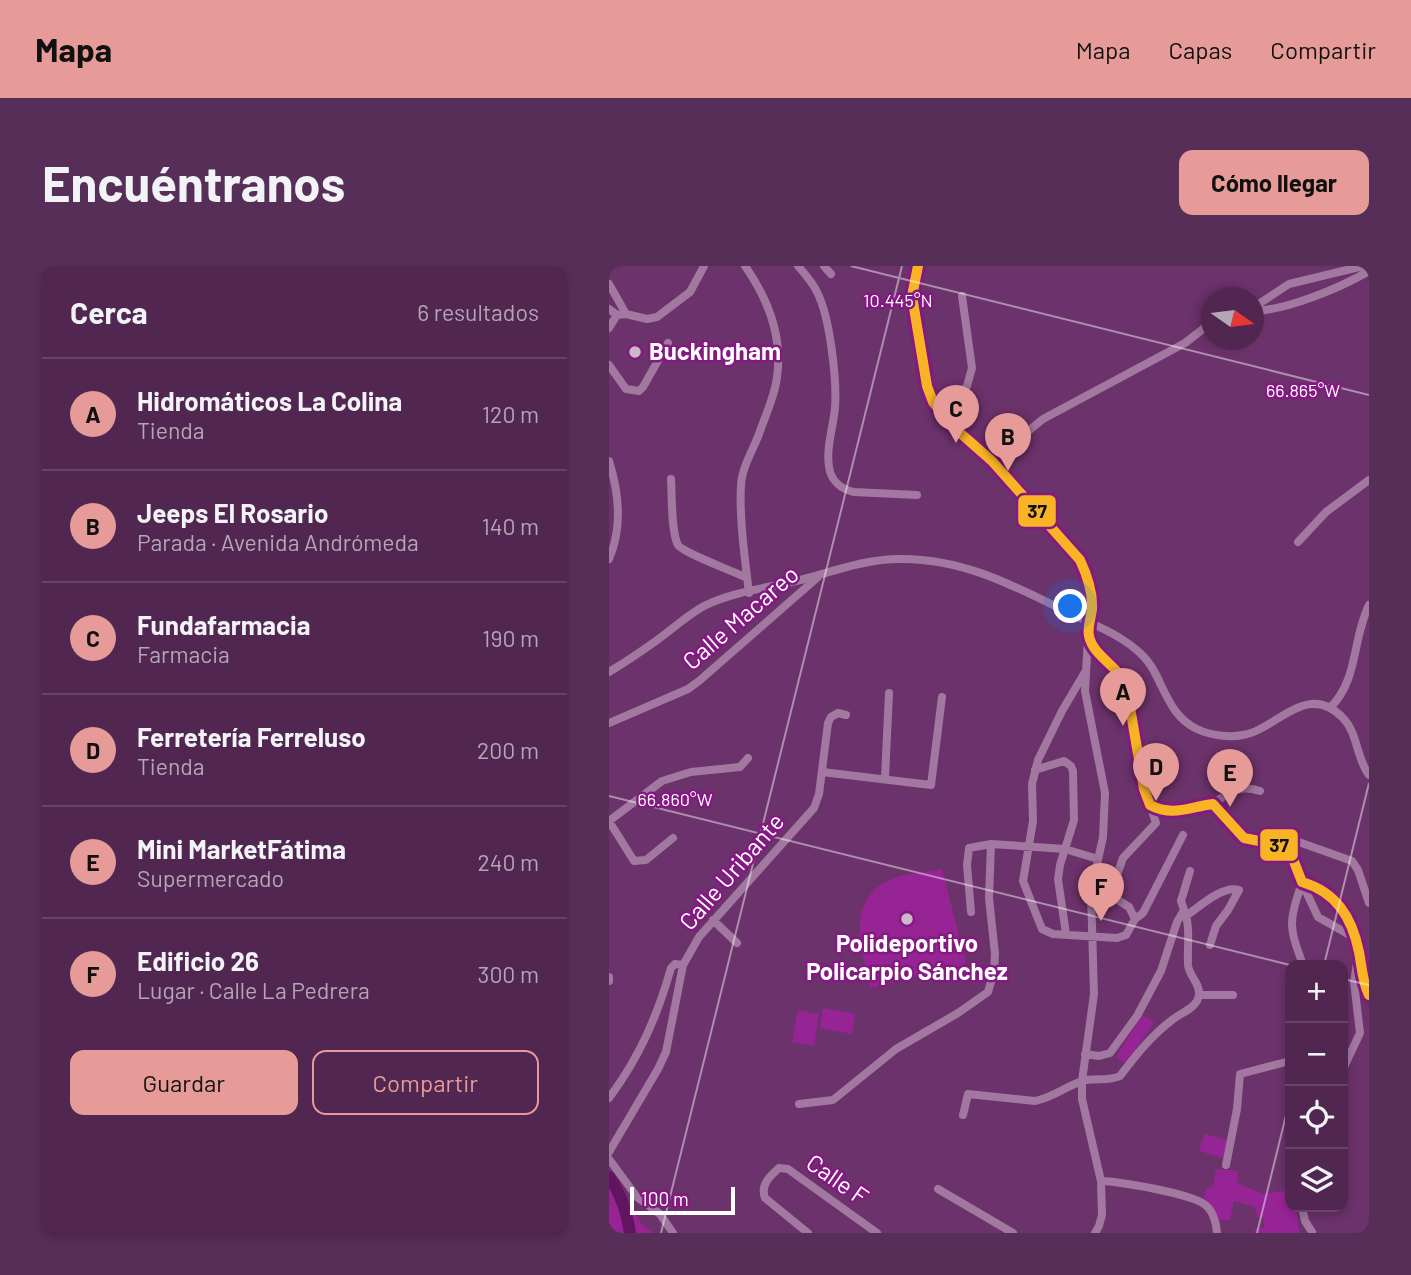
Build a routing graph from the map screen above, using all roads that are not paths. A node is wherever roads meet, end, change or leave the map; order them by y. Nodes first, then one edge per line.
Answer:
1 (703, 266) edge
2 (745, 266) edge
3 (798, 266) edge
4 (824, 266) edge
5 (918, 266) edge
6 (1369, 270) edge
7 (831, 274) dead end
8 (609, 284) edge
9 (962, 296) dead end
10 (1264, 302) edge
11 (1264, 308) edge
12 (617, 313) edge
13 (609, 328) edge
14 (1201, 331) edge
15 (668, 343) dead end
16 (609, 365) edge
17 (942, 416) junction
18 (609, 461) edge
19 (992, 461) junction
20 (671, 480) dead end
21 (1369, 480) edge
22 (917, 495) dead end
23 (1298, 542) dead end
24 (609, 559) edge
25 (820, 575) junction
26 (747, 578) junction
27 (749, 593) junction
28 (1369, 605) edge
29 (1089, 620) junction
30 (1089, 634) junction
31 (1086, 670) junction
32 (609, 672) edge
33 (889, 693) dead end
34 (942, 697) dead end
35 (1330, 708) junction
36 (846, 715) dead end
37 (609, 723) edge
38 (748, 758) dead end
39 (1035, 770) junction
40 (822, 772) junction
41 (1369, 775) edge
42 (885, 779) junction
43 (1260, 791) dead end
44 (1213, 804) junction
45 (1150, 805) junction
46 (609, 821) edge
47 (1183, 835) dead end
48 (673, 838) dead end
49 (991, 844) junction
50 (1279, 845) junction
51 (1028, 847) junction
52 (1065, 849) junction
53 (1098, 859) junction
54 (1191, 871) dead end
55 (1302, 882) junction
56 (1369, 904) edge
57 (971, 912) dead end
58 (1185, 913) junction
59 (1135, 919) junction
60 (713, 920) junction
61 (1066, 934) junction
62 (1091, 935) junction
63 (1355, 938) junction
64 (737, 943) dead end
65 (1210, 945) dead end
66 (1359, 953) junction
67 (1301, 960) edge
68 (683, 965) junction
69 (1199, 995) junction
70 (1233, 995) dead end
71 (1369, 995) edge
72 (1085, 1054) junction
73 (1348, 1058) edge
74 (1285, 1063) edge
75 (1082, 1081) junction
76 (609, 1098) edge
77 (799, 1104) dead end
78 (963, 1115) dead end
79 (609, 1152) edge
80 (609, 1159) edge
81 (1226, 1165) dead end
82 (1101, 1181) junction
83 (938, 1189) dead end
84 (1304, 1212) edge
85 (1312, 1232) edge
86 (673, 1233) edge
87 (808, 1233) edge
88 (877, 1233) edge
89 (1013, 1233) edge
90 (1095, 1233) edge
91 (1217, 1233) edge

1 - 12 street
2 - 26 street
3 - 22 street
4 - 7 street
5 - 17 street
6 - 10 street
6 - 11 street
8 - 12 street
9 - 17 street
12 - 13 street
14 - 19 street
15 - 16 street
17 - 19 street
18 - 24 street
19 - 29 street
20 - 26 street
21 - 23 street
25 - 27 street
25 - 29 street
25 - 37 street, Calle Macareo
26 - 27 street
27 - 32 street
28 - 35 street
29 - 30 street
29 - 35 street
30 - 31 street
30 - 45 street
31 - 39 street
31 - 53 street
33 - 42 street
34 - 42 street
35 - 41 street
36 - 40 street, Calle Uribante
38 - 46 street
39 - 51 street
39 - 52 street
40 - 42 street
40 - 60 street, Calle Uribante
43 - 44 street
44 - 45 street
44 - 50 street
45 - 59 street
46 - 48 street
47 - 59 street
49 - 51 street
49 - 57 street
49 - 77 street
50 - 55 street
50 - 56 street
51 - 52 street
51 - 61 street
52 - 53 street
52 - 61 street
53 - 62 street
54 - 58 street
55 - 63 street
55 - 63 street
55 - 67 street
58 - 65 street
58 - 69 street
58 - 72 street
59 - 62 street
60 - 64 street
60 - 68 street, Calle Uribante
61 - 62 street
62 - 72 street
63 - 66 street
66 - 71 street
66 - 73 street
68 - 76 street
68 - 79 street, Calle Uribante
69 - 70 street
69 - 75 street
72 - 75 street
74 - 81 street
75 - 78 street
75 - 82 street
80 - 86 street
82 - 90 street
82 - 91 street
83 - 89 street
84 - 85 street
87 - 88 street, Calle F

